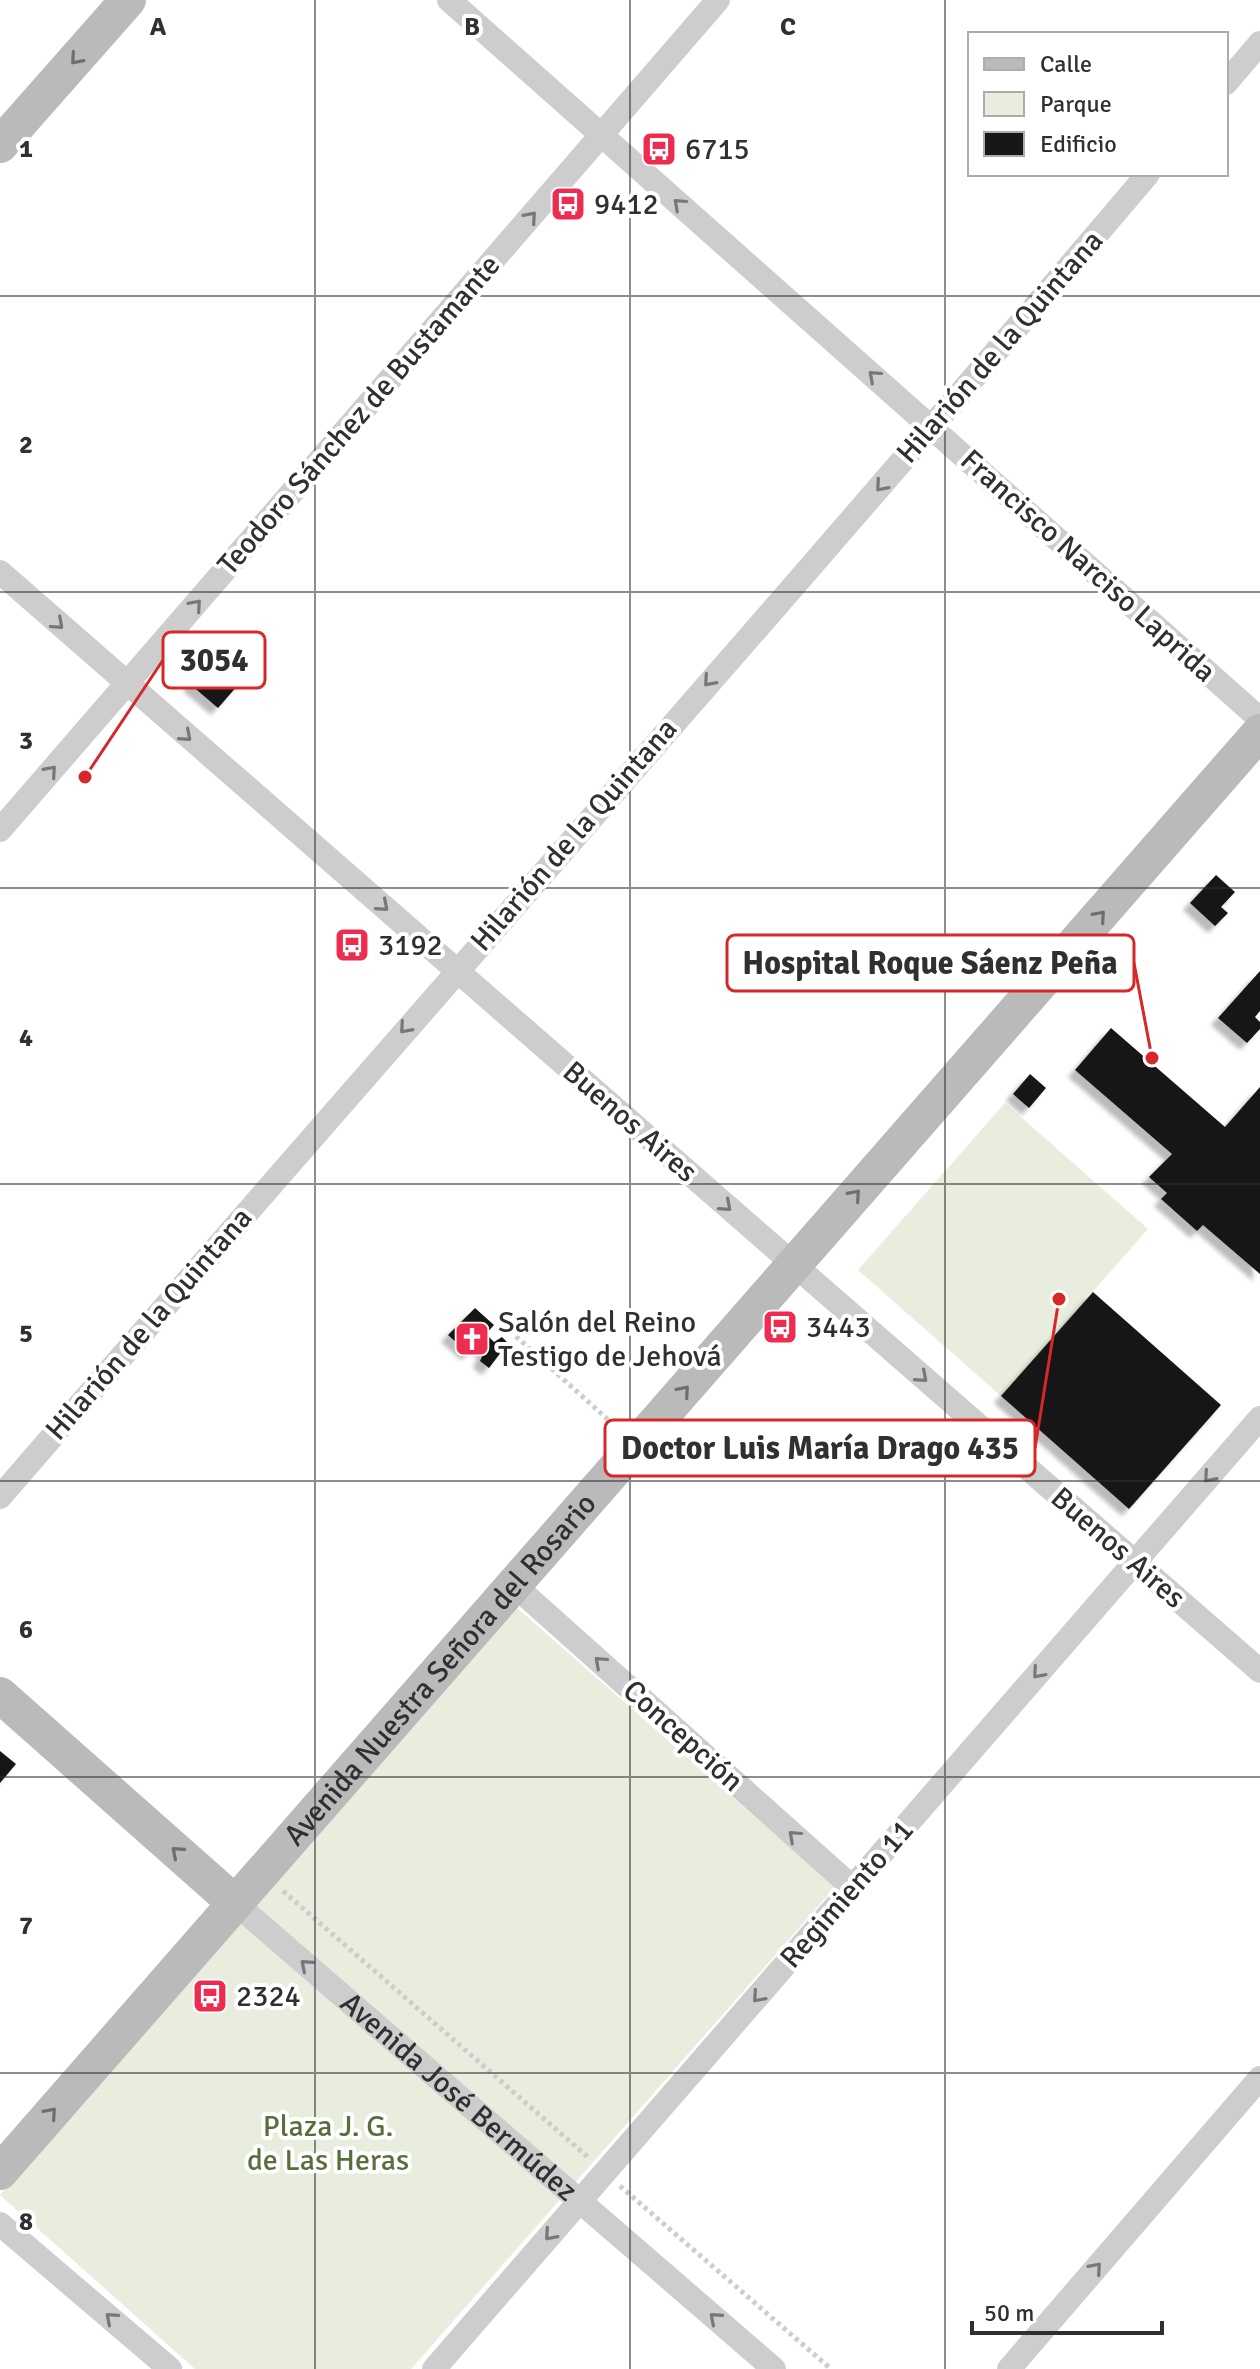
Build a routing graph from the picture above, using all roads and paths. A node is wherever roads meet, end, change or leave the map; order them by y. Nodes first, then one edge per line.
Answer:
1 (128, 0) edge
2 (449, 0) edge
3 (718, 0) edge
4 (1260, 43) edge
5 (1228, 81) edge
6 (602, 135) junction
7 (0, 145) edge
8 (1146, 176) edge
9 (932, 428) junction
10 (0, 572) edge
11 (127, 685) junction
12 (1260, 719) edge
13 (1260, 732) edge
14 (0, 830) edge
15 (456, 969) junction
16 (794, 1266) junction
17 (510, 1331) dead end
18 (1260, 1418) edge
19 (637, 1445) junction
20 (0, 1497) edge
21 (1135, 1563) junction
22 (514, 1585) junction
23 (1260, 1671) edge
24 (0, 1695) edge
25 (262, 1873) junction
26 (852, 1887) junction
27 (235, 1903) junction
28 (1260, 2078) edge
29 (0, 2172) edge
30 (605, 2172) junction
31 (580, 2201) junction
32 (0, 2224) edge
33 (170, 2369) edge
34 (434, 2369) edge
35 (774, 2369) edge
36 (831, 2369) edge
37 (1009, 2369) edge

1 -> 7 street
2 - 6 street, Francisco Narciso Laprida
3 - 6 street, Teodoro Sánchez de Bustamante
4 - 5 street
9 -> 6 street, Francisco Narciso Laprida
11 -> 6 street, Teodoro Sánchez de Bustamante
8 - 9 street, Hilarión de la Quintana
9 - 12 street, Francisco Narciso Laprida
9 -> 15 street, Hilarión de la Quintana
10 -> 11 street, Buenos Aires
14 -> 11 street, Teodoro Sánchez de Bustamante
11 -> 15 street, Buenos Aires
16 -> 13 street, Avenida Nuestra Señora del Rosario
15 -> 16 street, Buenos Aires
15 -> 20 street, Hilarión de la Quintana
19 -> 16 street, Avenida Nuestra Señora del Rosario
16 -> 21 street, Buenos Aires
17 - 19 path
18 -> 21 street, Regimiento 11
19 - 22 street, Avenida Nuestra Señora del Rosario
21 - 23 street, Buenos Aires
21 -> 26 street, Regimiento 11
22 - 25 street, Avenida Nuestra Señora del Rosario
26 -> 22 street, Concepción
27 -> 24 street, Avenida José Bermúdez
25 - 27 street, Avenida Nuestra Señora del Rosario
25 - 30 path
26 -> 30 street, Regimiento 11
29 -> 27 street, Avenida Nuestra Señora del Rosario
31 -> 27 street, Avenida José Bermúdez
37 -> 28 street
30 - 31 street, Regimiento 11
30 - 36 path
31 -> 34 street, Regimiento 11
35 -> 31 street, Avenida José Bermúdez
33 -> 32 street

